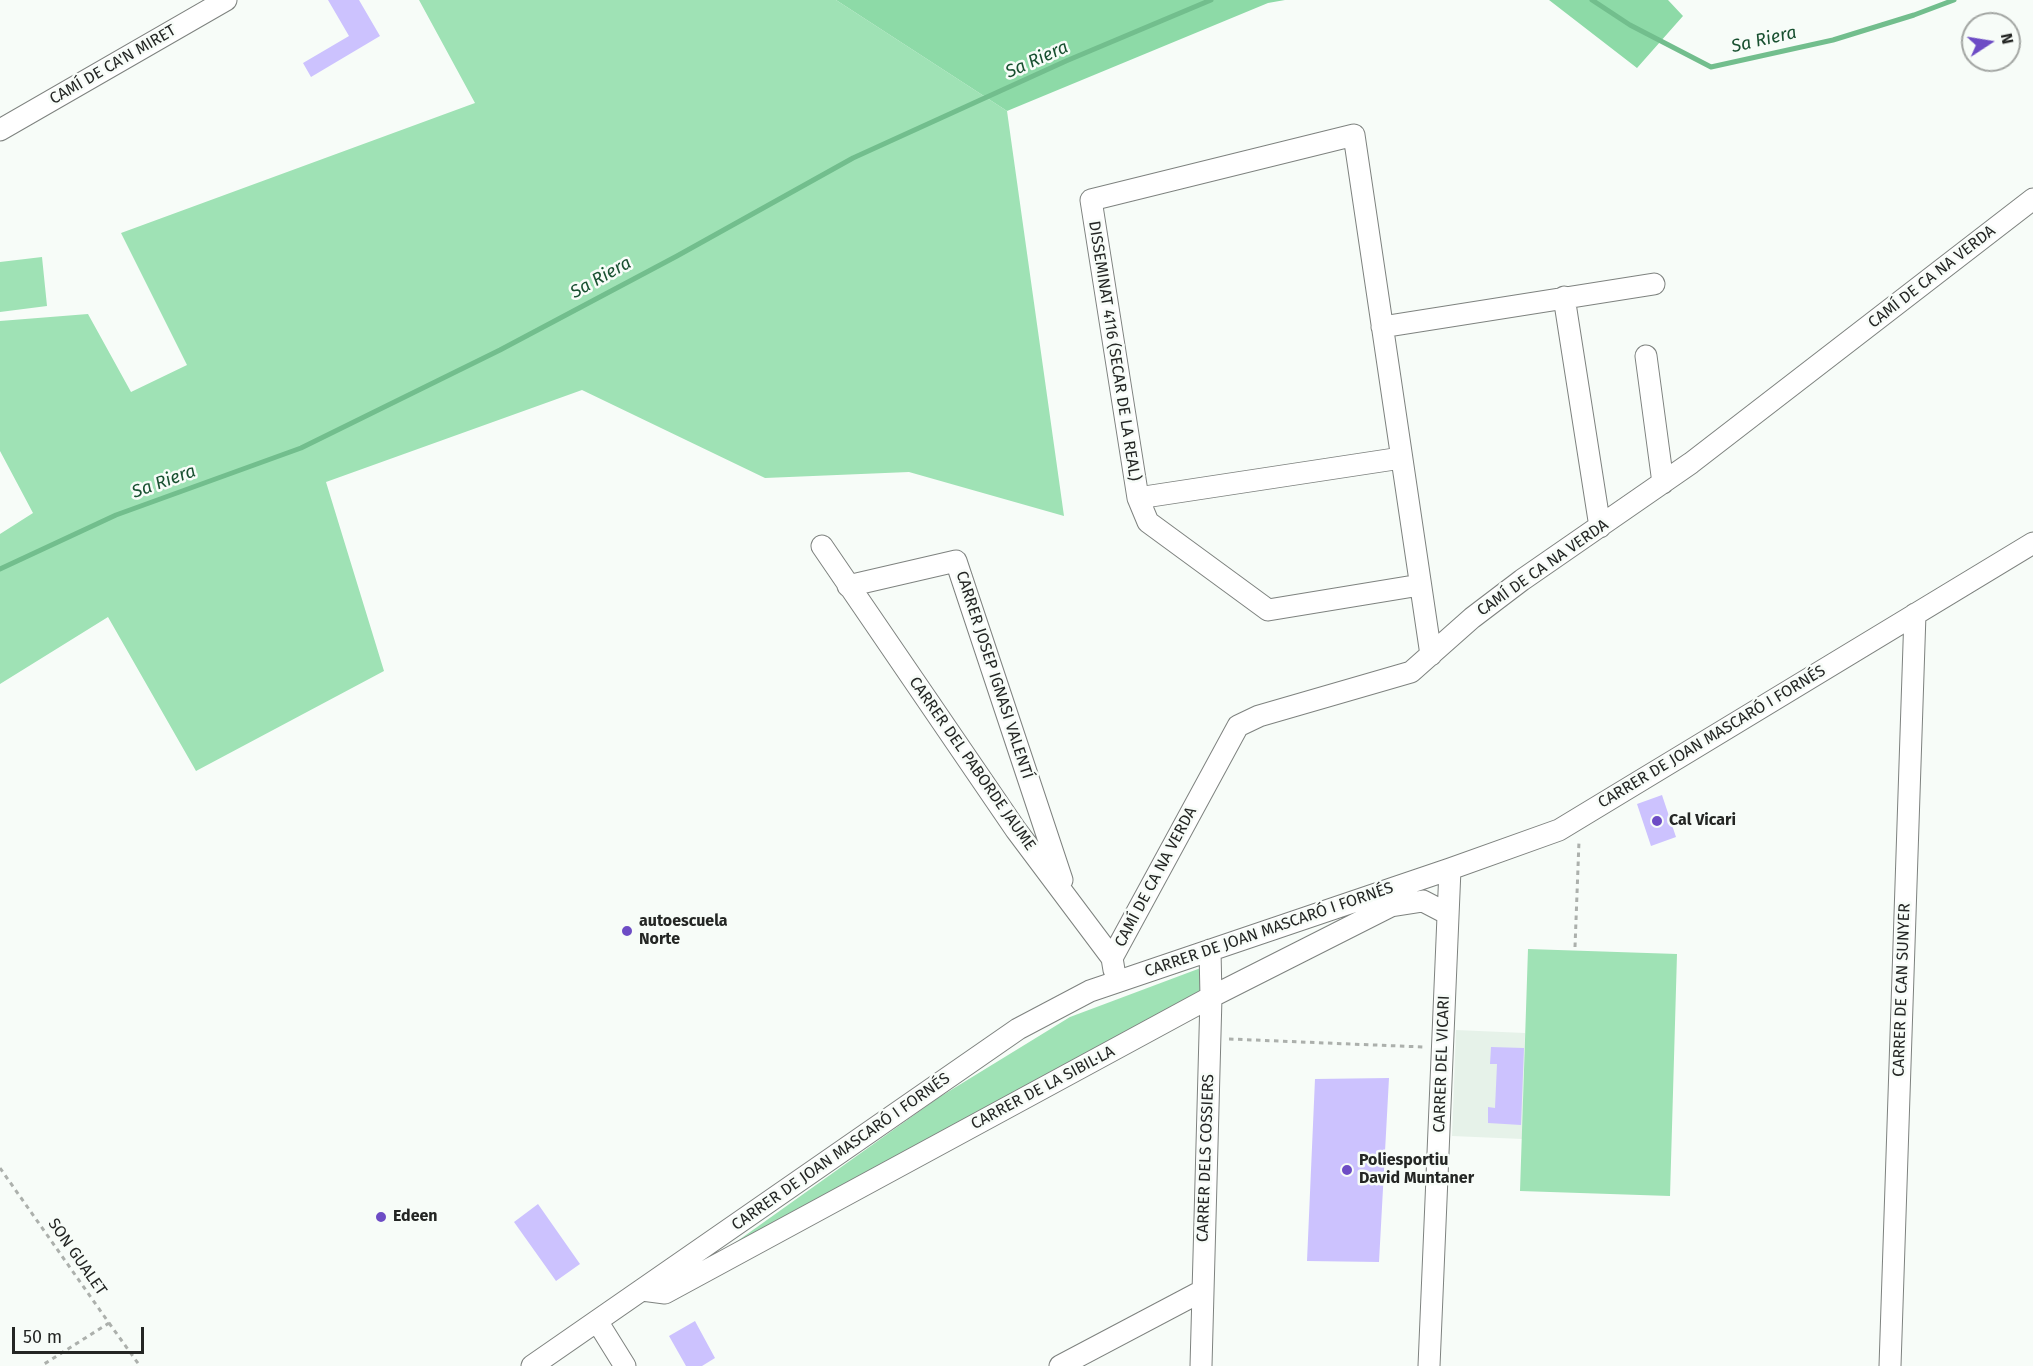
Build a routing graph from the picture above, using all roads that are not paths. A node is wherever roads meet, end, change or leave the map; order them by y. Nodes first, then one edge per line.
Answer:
1 (226, 0) edge
2 (0, 130) edge
3 (2033, 199) edge
4 (1654, 284) dead end
5 (1564, 297) junction
6 (1382, 327) junction
7 (1646, 356) dead end
8 (1401, 458) junction
9 (1663, 483) junction
10 (1138, 498) junction
11 (1600, 527) junction
12 (2033, 544) edge
13 (822, 546) dead end
14 (1420, 585) junction
15 (848, 586) junction
16 (1915, 614) junction
17 (1431, 655) junction
18 (1450, 869) junction
19 (1066, 895) junction
20 (1448, 914) junction
21 (1210, 950) junction
22 (1112, 958) junction
23 (1115, 982) junction
24 (1211, 998) junction
25 (642, 1290) junction
26 (1202, 1291) junction
27 (597, 1321) junction
28 (532, 1366) edge
29 (626, 1366) edge
30 (1060, 1366) edge
31 (1201, 1366) edge
32 (1429, 1366) edge
33 (1890, 1366) edge

1 - 2 street, CAMÍ DE CA'N MIRET
3 - 9 street, CAMÍ DE CA NA VERDA
4 - 5 street
5 - 6 street
5 - 11 street
6 - 8 street, DISSEMINAT 4116 (SECAR DE LA REAL)
6 - 10 street, DISSEMINAT 4116 (SECAR DE LA REAL)
7 - 9 street
8 - 10 street, DISSEMINAT 4116 (SECAR DE LA REAL)
8 - 14 street, DISSEMINAT 4116 (SECAR DE LA REAL)
9 - 11 street, CAMÍ DE CA NA VERDA
10 - 14 street, DISSEMINAT 4116 (SECAR DE LA REAL)
11 - 17 street, CAMÍ DE CA NA VERDA
12 - 16 street, CARRER DE JOAN MASCARÓ I FORNÉS
13 - 15 street, CARRER DEL PABORDE JAUME
14 - 17 street, DISSEMINAT 4116 (SECAR DE LA REAL)
15 - 19 street, CARRER DEL PABORDE JAUME
15 - 19 street, CARRER JOSEP IGNASI VALENTÍ
16 - 18 street, CARRER DE JOAN MASCARÓ I FORNÉS
16 - 33 street, CARRER DE CAN SUNYER
17 - 22 street, CAMÍ DE CA NA VERDA
18 - 20 street, CARRER DEL VICARI
18 - 21 street, CARRER DE JOAN MASCARÓ I FORNÉS
19 - 22 street, CARRER DEL PABORDE JAUME
20 - 24 street, CARRER DE LA SIBIL·LA
20 - 32 street, CARRER DEL VICARI
21 - 23 street, CARRER DE JOAN MASCARÓ I FORNÉS
21 - 24 street, CARRER DELS COSSIERS
22 - 23 street, CARRER DEL PABORDE JAUME
23 - 25 street, CARRER DE JOAN MASCARÓ I FORNÉS
24 - 25 street, CARRER DE LA SIBIL·LA
24 - 26 street, CARRER DELS COSSIERS
25 - 27 street, CARRER DE JOAN MASCARÓ I FORNÉS
26 - 30 street
26 - 31 street, CARRER DELS COSSIERS
27 - 28 street, CARRER DE JOAN MASCARÓ I FORNÉS
27 - 29 street

